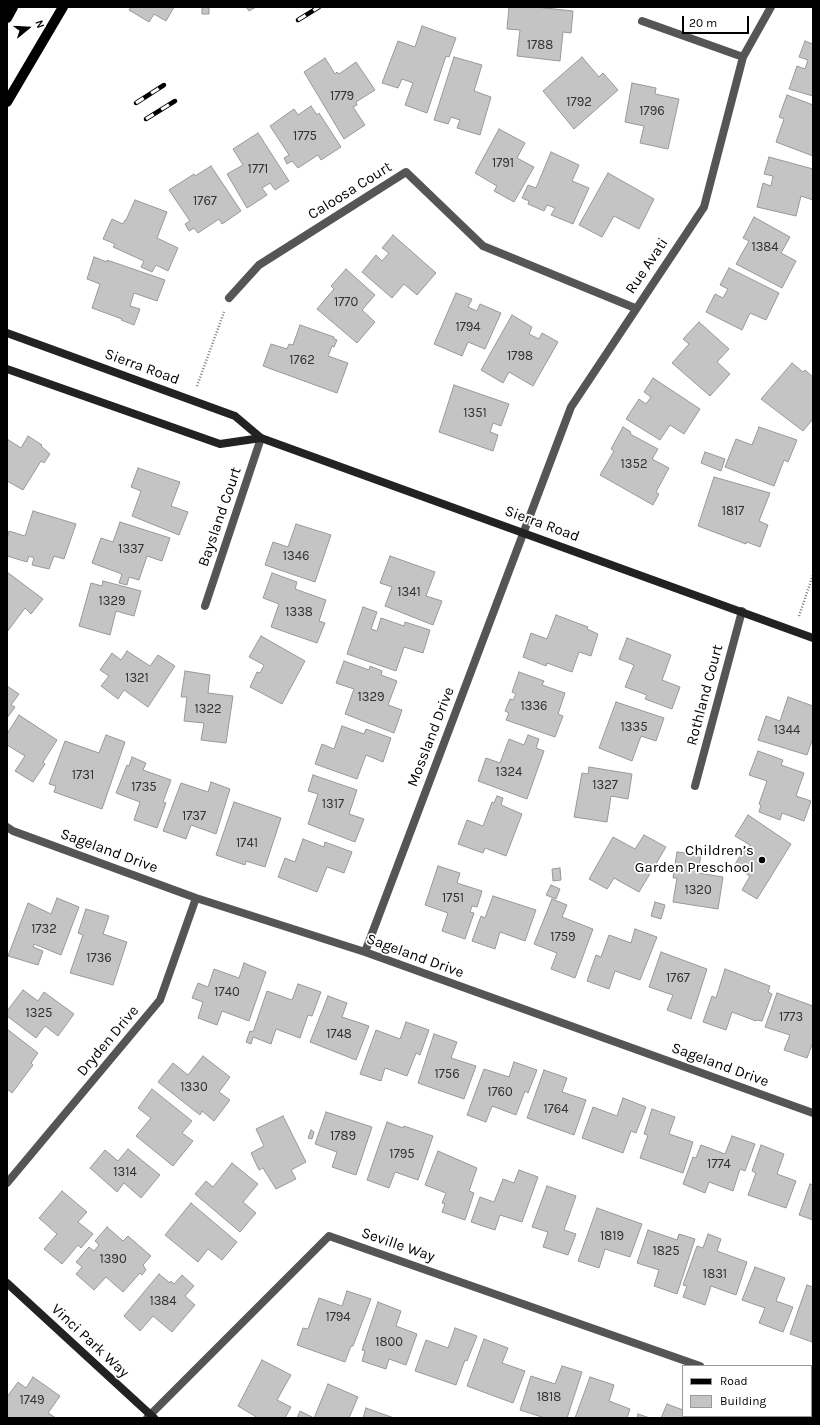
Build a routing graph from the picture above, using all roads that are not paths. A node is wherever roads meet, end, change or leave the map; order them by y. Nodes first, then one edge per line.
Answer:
1 (13, 7) edge
2 (63, 7) edge
3 (771, 7) edge
4 (7, 18) edge
5 (642, 21) dead end
6 (743, 57) junction
7 (7, 102) edge
8 (228, 298) road end
9 (635, 308) junction
10 (7, 333) edge
11 (7, 369) edge
12 (261, 438) junction
13 (524, 532) junction
14 (205, 606) dead end
15 (742, 611) junction
16 (813, 638) edge
17 (695, 786) dead end
18 (7, 827) edge
19 (196, 898) junction
20 (365, 952) junction
21 (813, 1113) edge
22 (7, 1183) edge
23 (7, 1284) edge
24 (697, 1365) edge
25 (150, 1417) edge

1 - 4 main road
2 - 7 main road
3 - 6 street, Rue Avati
5 - 6 street
6 - 9 street, Rue Avati
8 - 9 street, Caloosa Court
9 - 13 street, Rue Avati
10 - 12 main road, Sierra Road
11 - 12 main road, Sierra Road
12 - 13 main road, Sierra Road
12 - 14 street, Baysland Court
13 - 15 main road, Sierra Road
13 - 20 street, Mossland Drive
15 - 16 main road, Sierra Road
15 - 17 street, Rothland Court
18 - 19 street, Sageland Drive
19 - 20 street, Sageland Drive
19 - 22 street, Dryden Drive
20 - 21 street, Sageland Drive
23 - 25 main road, Vinci Park Way
24 - 25 street, Seville Way

